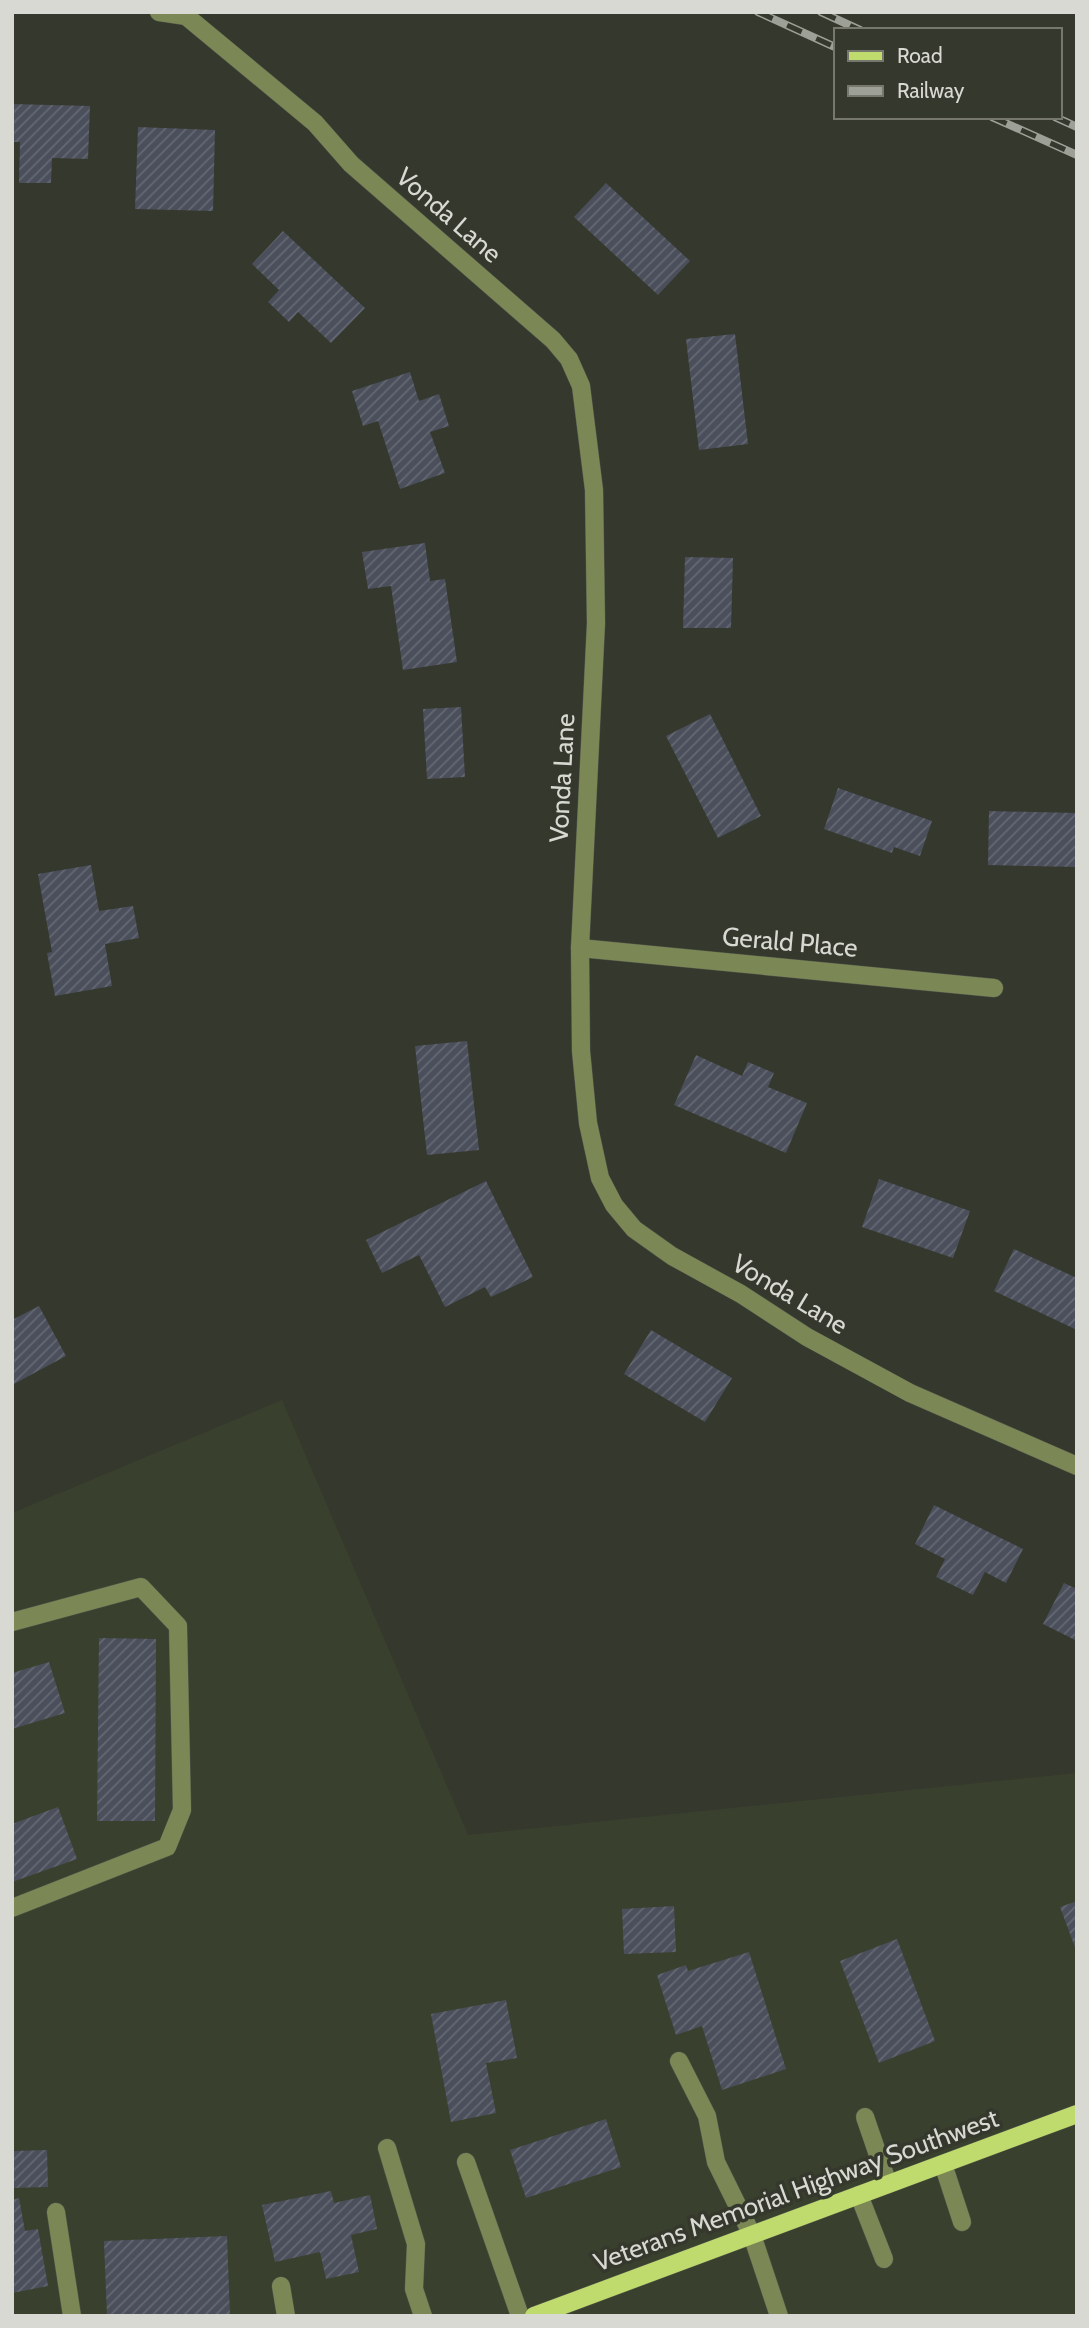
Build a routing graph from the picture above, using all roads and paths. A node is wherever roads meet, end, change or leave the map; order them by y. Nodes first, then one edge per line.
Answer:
1 (159, 12) edge
2 (580, 948) junction
3 (994, 988) dead end
4 (1077, 1466) edge
5 (12, 1622) edge
6 (12, 1908) edge
7 (679, 2060) dead end
8 (1077, 2114) edge
9 (865, 2117) dead end
10 (387, 2148) dead end
11 (466, 2162) dead end
12 (943, 2164) junction
13 (888, 2184) junction
14 (859, 2195) junction
15 (56, 2212) dead end
16 (962, 2222) dead end
17 (752, 2235) junction
18 (884, 2259) dead end
19 (281, 2286) dead end
20 (72, 2316) edge
21 (286, 2316) edge
22 (423, 2316) edge
23 (520, 2316) edge
24 (534, 2316) edge
25 (779, 2316) edge

1 - 2 street, Vonda Lane
2 - 3 street, Gerald Place
2 - 4 street, Vonda Lane
5 - 6 street
7 - 17 street
8 - 12 main road, Veterans Memorial Highway Southwest
9 - 13 street
10 - 22 street
11 - 23 street
12 - 13 main road, Veterans Memorial Highway Southwest
12 - 16 street
13 - 14 main road, Veterans Memorial Highway Southwest
14 - 17 main road, Veterans Memorial Highway Southwest
14 - 18 street
15 - 20 street
17 - 24 main road, Veterans Memorial Highway Southwest
17 - 25 street
19 - 21 street

